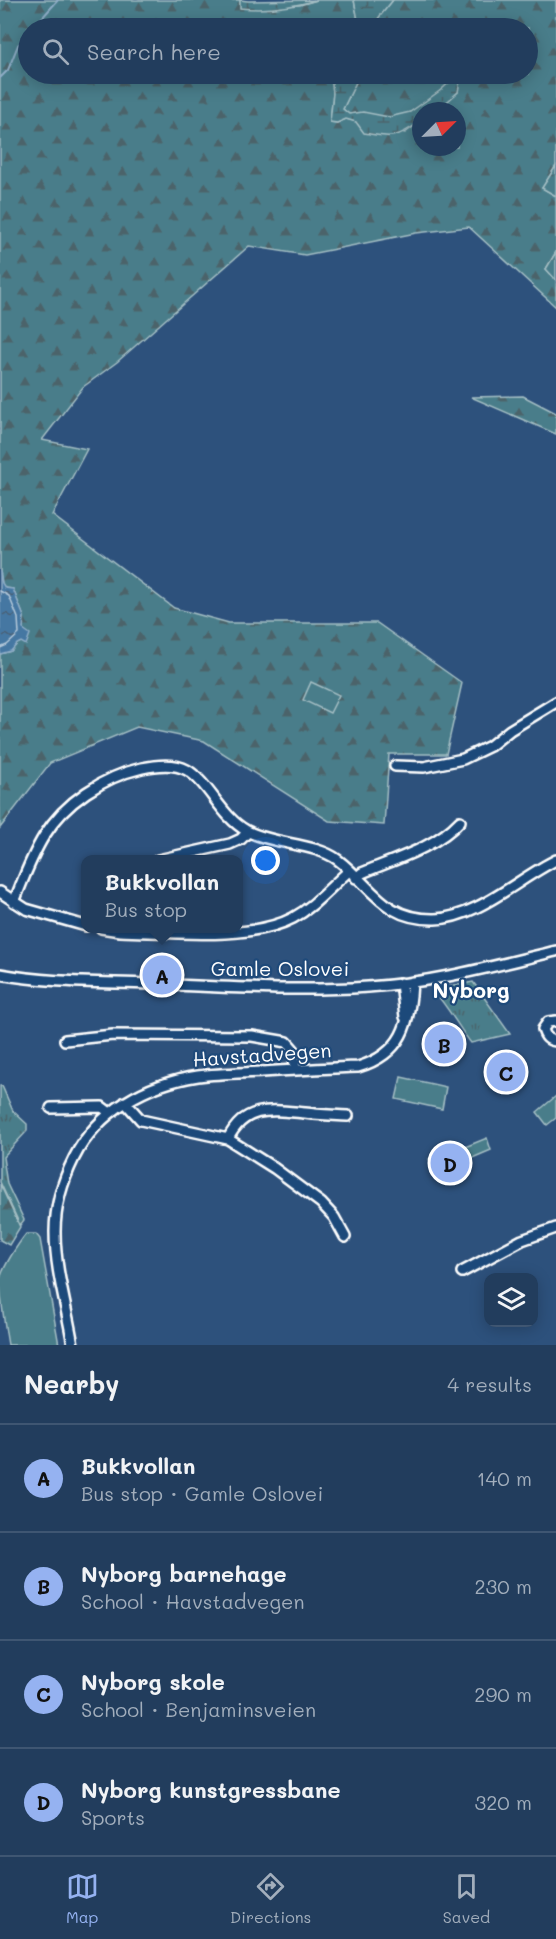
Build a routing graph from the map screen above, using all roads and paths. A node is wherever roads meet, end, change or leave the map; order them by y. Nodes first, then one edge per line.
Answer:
1 (556, 702) edge
2 (395, 766) dead end
3 (460, 821) dead end
4 (249, 832) junction
5 (180, 855) edge
6 (556, 860) edge
7 (353, 874) junction
8 (0, 892) edge
9 (14, 902) junction
10 (81, 925) edge
11 (243, 932) edge
12 (556, 951) edge
13 (0, 974) edge
14 (412, 982) junction
15 (401, 983) junction
16 (556, 1021) edge
17 (406, 1024) junction
18 (65, 1040) dead end
19 (556, 1041) edge
20 (295, 1070) junction
21 (125, 1102) junction
22 (51, 1108) dead end
23 (110, 1113) junction
24 (348, 1116) dead end
25 (228, 1139) junction
26 (556, 1228) edge
27 (345, 1237) dead end
28 (462, 1272) dead end
29 (73, 1345) edge

1 - 2 street
3 - 7 street
4 - 5 street
4 - 7 street
4 - 9 street
6 - 7 street
7 - 11 street
8 - 9 street
9 - 10 street
12 - 14 street, Gamle Oslovei
13 - 15 street, Gamle Oslovei
14 - 15 street, Gamle Oslovei
14 - 17 street, Havstadvegen
15 - 17 street
16 - 19 street
17 - 20 street, Havstadvegen
18 - 20 street
20 - 21 street, Havstadvegen
21 - 23 street, Havstadvegen
21 - 25 street
22 - 23 street
23 - 29 street, Havstadvegen
24 - 25 street
25 - 27 street
26 - 28 street

